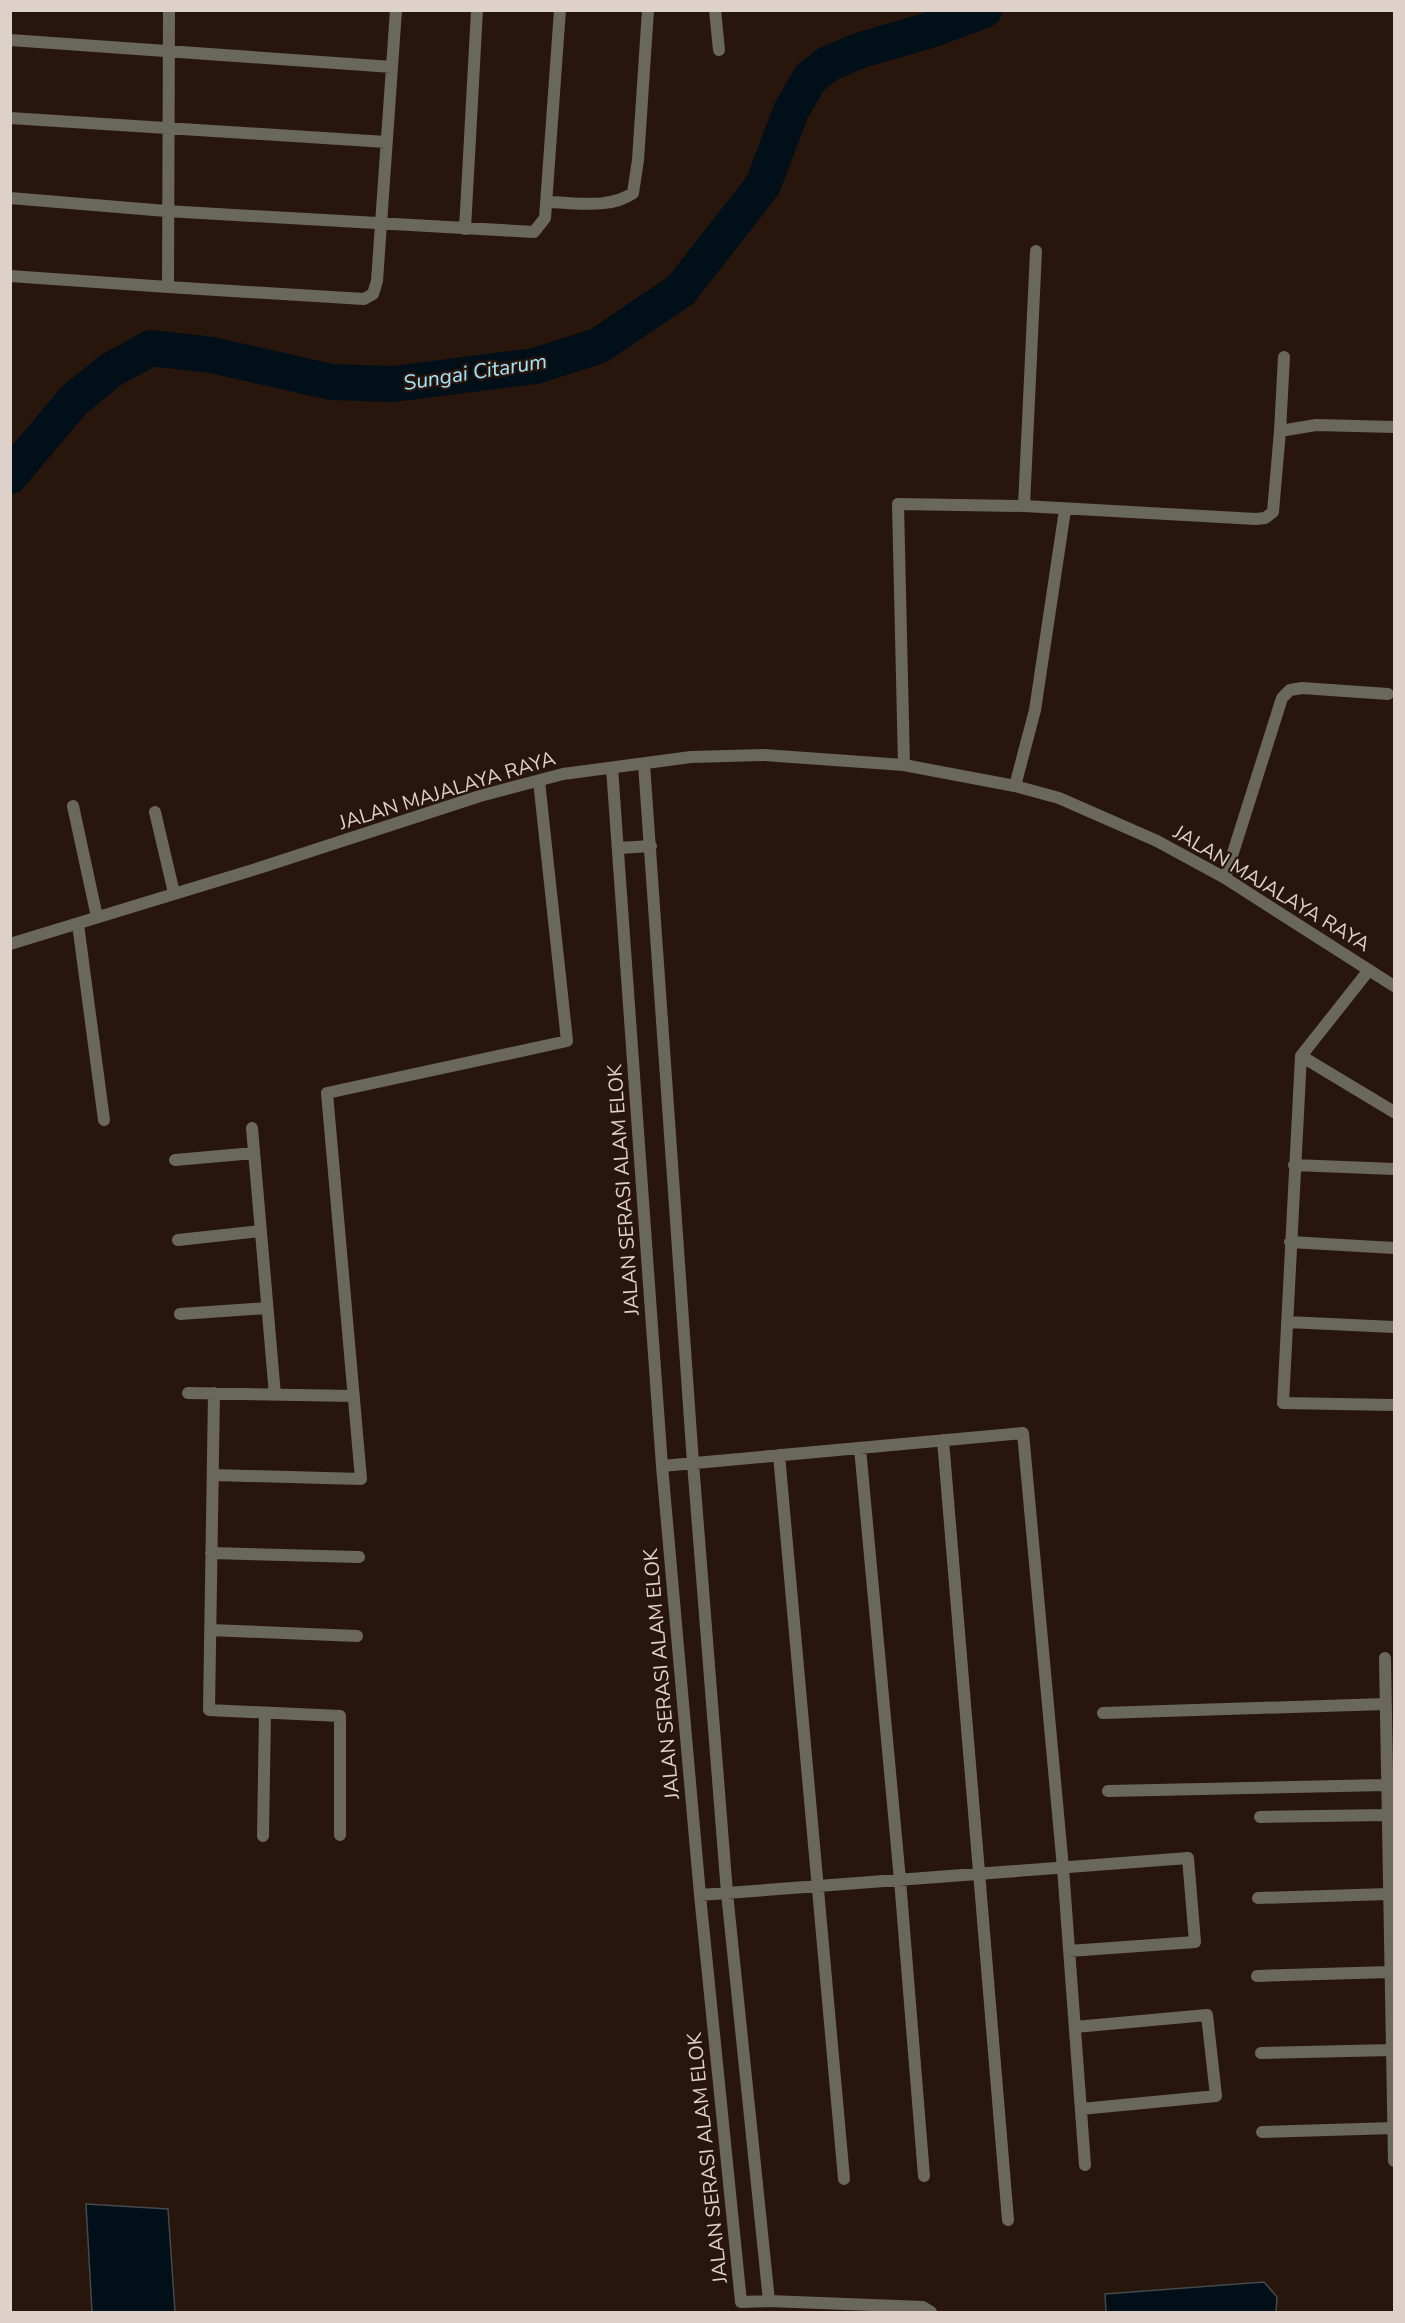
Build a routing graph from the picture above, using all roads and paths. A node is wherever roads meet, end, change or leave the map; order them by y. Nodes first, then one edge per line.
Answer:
1 (169, 10) edge
2 (396, 10) edge
3 (477, 10) edge
4 (560, 10) edge
5 (648, 10) edge
6 (715, 10) edge
7 (10, 40) edge
8 (719, 50) dead end
9 (168, 51) junction
10 (392, 67) junction
11 (10, 118) edge
12 (167, 128) junction
13 (386, 142) junction
14 (10, 198) edge
15 (546, 202) junction
16 (166, 211) junction
17 (381, 224) junction
18 (465, 229) junction
19 (1036, 251) dead end
20 (10, 276) edge
21 (168, 287) junction
22 (1284, 357) dead end
23 (1395, 427) edge
24 (1280, 431) junction
25 (1024, 506) junction
26 (1065, 510) junction
27 (1388, 694) dead end
28 (644, 764) junction
29 (903, 765) junction
30 (612, 768) junction
31 (539, 781) junction
32 (1015, 786) junction
33 (73, 806) dead end
34 (155, 812) dead end
35 (651, 846) junction
36 (618, 848) junction
37 (1225, 878) junction
38 (174, 893) junction
39 (97, 917) junction
40 (78, 924) junction
41 (10, 944) edge
42 (1369, 970) junction
43 (1395, 986) edge
44 (1302, 1056) junction
45 (1395, 1112) edge
46 (104, 1120) dead end
47 (252, 1128) dead end
48 (254, 1153) junction
49 (175, 1160) dead end
50 (1294, 1165) junction
51 (1395, 1168) edge
52 (261, 1231) junction
53 (178, 1240) dead end
54 (1290, 1242) junction
55 (1395, 1248) edge
56 (267, 1308) junction
57 (180, 1314) dead end
58 (1287, 1322) junction
59 (1395, 1327) edge
60 (188, 1393) dead end
61 (214, 1393) junction
62 (275, 1395) junction
63 (354, 1396) junction
64 (1395, 1406) edge
65 (943, 1440) junction
66 (860, 1448) junction
67 (779, 1455) junction
68 (693, 1463) junction
69 (662, 1466) junction
70 (213, 1475) junction
71 (212, 1553) junction
72 (359, 1557) dead end
73 (210, 1630) junction
74 (357, 1636) dead end
75 (1385, 1658) dead end
76 (1385, 1704) junction
77 (265, 1713) junction
78 (1103, 1713) dead end
79 (1386, 1785) junction
80 (1108, 1791) dead end
81 (1390, 1800) edge
82 (1386, 1815) junction
83 (1260, 1817) dead end
84 (340, 1835) dead end
85 (264, 1836) dead end
86 (1063, 1868) junction
87 (980, 1874) junction
88 (900, 1880) junction
89 (818, 1886) junction
90 (727, 1893) junction
91 (1388, 1894) junction
92 (700, 1895) junction
93 (1258, 1898) dead end
94 (1070, 1951) junction
95 (1390, 1972) junction
96 (1257, 1976) dead end
97 (1075, 2027) junction
98 (1392, 2050) junction
99 (1261, 2053) dead end
100 (1394, 2084) edge
101 (1081, 2109) junction
102 (1394, 2128) edge
103 (1262, 2132) dead end
104 (1395, 2162) edge
105 (1085, 2165) dead end
106 (924, 2176) dead end
107 (844, 2179) dead end
108 (1008, 2220) dead end
109 (769, 2301) junction
110 (741, 2307) edge
111 (931, 2313) edge

1 - 9 street
2 - 10 street
3 - 18 street
4 - 15 street
5 - 15 street
6 - 8 street
7 - 9 street
9 - 10 street
9 - 12 street
10 - 13 street
11 - 12 street
12 - 13 street
12 - 16 street
13 - 17 street
14 - 16 street
15 - 18 street
16 - 17 street
16 - 21 street
17 - 18 street
17 - 21 street
19 - 25 street
20 - 21 street
22 - 24 street
23 - 24 street
24 - 26 street
25 - 26 street
25 - 29 street
26 - 32 street
27 - 37 street
28 - 29 street, JALAN MAJALAYA RAYA
28 - 30 street, JALAN MAJALAYA RAYA
28 - 35 street
29 - 32 street, JALAN MAJALAYA RAYA
30 - 31 street, JALAN MAJALAYA RAYA
30 - 36 street, JALAN SERASI ALAM ELOK
31 - 38 street, JALAN MAJALAYA RAYA
31 - 63 street
32 - 37 street, JALAN MAJALAYA RAYA
33 - 39 street
34 - 38 street
35 - 36 street
35 - 68 street
36 - 69 street, JALAN SERASI ALAM ELOK
37 - 42 street, JALAN MAJALAYA RAYA
38 - 39 street, JALAN MAJALAYA RAYA
39 - 40 street, JALAN MAJALAYA RAYA
40 - 41 street, JALAN MAJALAYA RAYA
40 - 46 street
42 - 43 street, JALAN MAJALAYA RAYA
42 - 44 street
44 - 45 street
44 - 50 street
47 - 48 street
48 - 49 street
48 - 52 street
50 - 51 street
50 - 54 street
52 - 53 street
52 - 56 street
54 - 55 street
54 - 58 street
56 - 57 street
56 - 62 street
58 - 59 street
58 - 64 street
60 - 61 street
61 - 62 street
61 - 70 street
62 - 63 street
63 - 70 street
65 - 66 street
65 - 86 street
65 - 87 street
66 - 67 street
66 - 88 street
67 - 68 street
67 - 89 street
68 - 69 street
68 - 90 street
69 - 92 street, JALAN SERASI ALAM ELOK
70 - 71 street
71 - 72 street
71 - 73 street
73 - 74 street
73 - 77 street
75 - 76 street
76 - 78 street
76 - 79 street
77 - 84 street
77 - 85 street
79 - 80 street
79 - 81 street
81 - 82 street
82 - 83 street
82 - 91 street
86 - 87 street
86 - 94 street
86 - 94 street
87 - 88 street
87 - 108 street
88 - 89 street
88 - 106 street
89 - 90 street
89 - 107 street
90 - 92 street
90 - 109 street
91 - 93 street
91 - 95 street
92 - 110 street, JALAN SERASI ALAM ELOK
94 - 97 street
95 - 96 street
95 - 98 street
97 - 101 street
97 - 101 street
98 - 99 street
98 - 100 street
100 - 102 street
101 - 105 street
102 - 103 street
102 - 104 street
109 - 110 street, JALAN SERASI ALAM ELOK
109 - 111 street, JALAN SERASI ALAM ELOK

